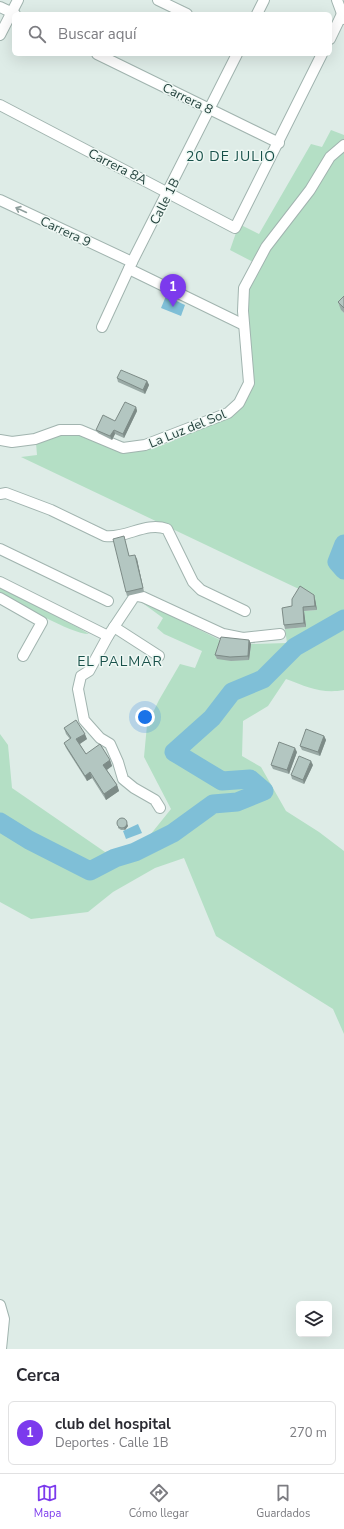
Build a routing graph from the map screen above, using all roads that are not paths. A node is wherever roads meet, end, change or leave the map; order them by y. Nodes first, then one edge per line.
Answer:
1 (18, 0) edge
2 (158, 0) edge
3 (264, 0) edge
4 (337, 0) edge
5 (0, 7) edge
6 (13, 12) edge
7 (183, 12) edge
8 (258, 12) edge
9 (12, 13) edge
10 (12, 15) edge
11 (343, 16) edge
12 (332, 35) edge
13 (0, 36) edge
14 (101, 56) edge
15 (236, 56) edge
16 (321, 56) edge
17 (0, 105) edge
18 (210, 109) junction
19 (278, 143) junction
20 (344, 145) edge
21 (169, 192) junction
22 (0, 200) edge
23 (131, 266) junction
24 (244, 325) junction
25 (102, 327) dead end
26 (0, 440) edge
27 (0, 494) edge
28 (0, 548) edge
29 (0, 582) edge
30 (0, 598) edge
31 (108, 601) dead end
32 (245, 611) dead end
33 (114, 627) junction
34 (280, 634) dead end
35 (108, 636) junction
36 (23, 656) dead end
37 (159, 656) dead end
38 (160, 808) dead end
39 (0, 1306) edge
40 (1, 1349) edge

1 - 6 street
2 - 7 street
3 - 8 street
4 - 11 street
5 - 9 street
10 - 13 street
11 - 12 street
14 - 18 street, Carrera 8
15 - 18 street, Calle 1B
16 - 19 street
17 - 21 street, Carrera 8A
18 - 19 street, Carrera 8
18 - 21 street, Calle 1B
19 - 21 street, Carrera 8A
20 - 24 street, La Luz del Sol
21 - 23 street, Calle 1B
23 -> 22 street, Carrera 9
23 - 24 street, Carrera 9
23 - 25 street, Calle 1B
24 - 26 street, La Luz del Sol
27 - 32 street
28 - 31 street
29 - 35 street
30 - 36 street
33 - 34 street
33 - 35 street
33 - 37 street
35 - 38 street
39 - 40 street

